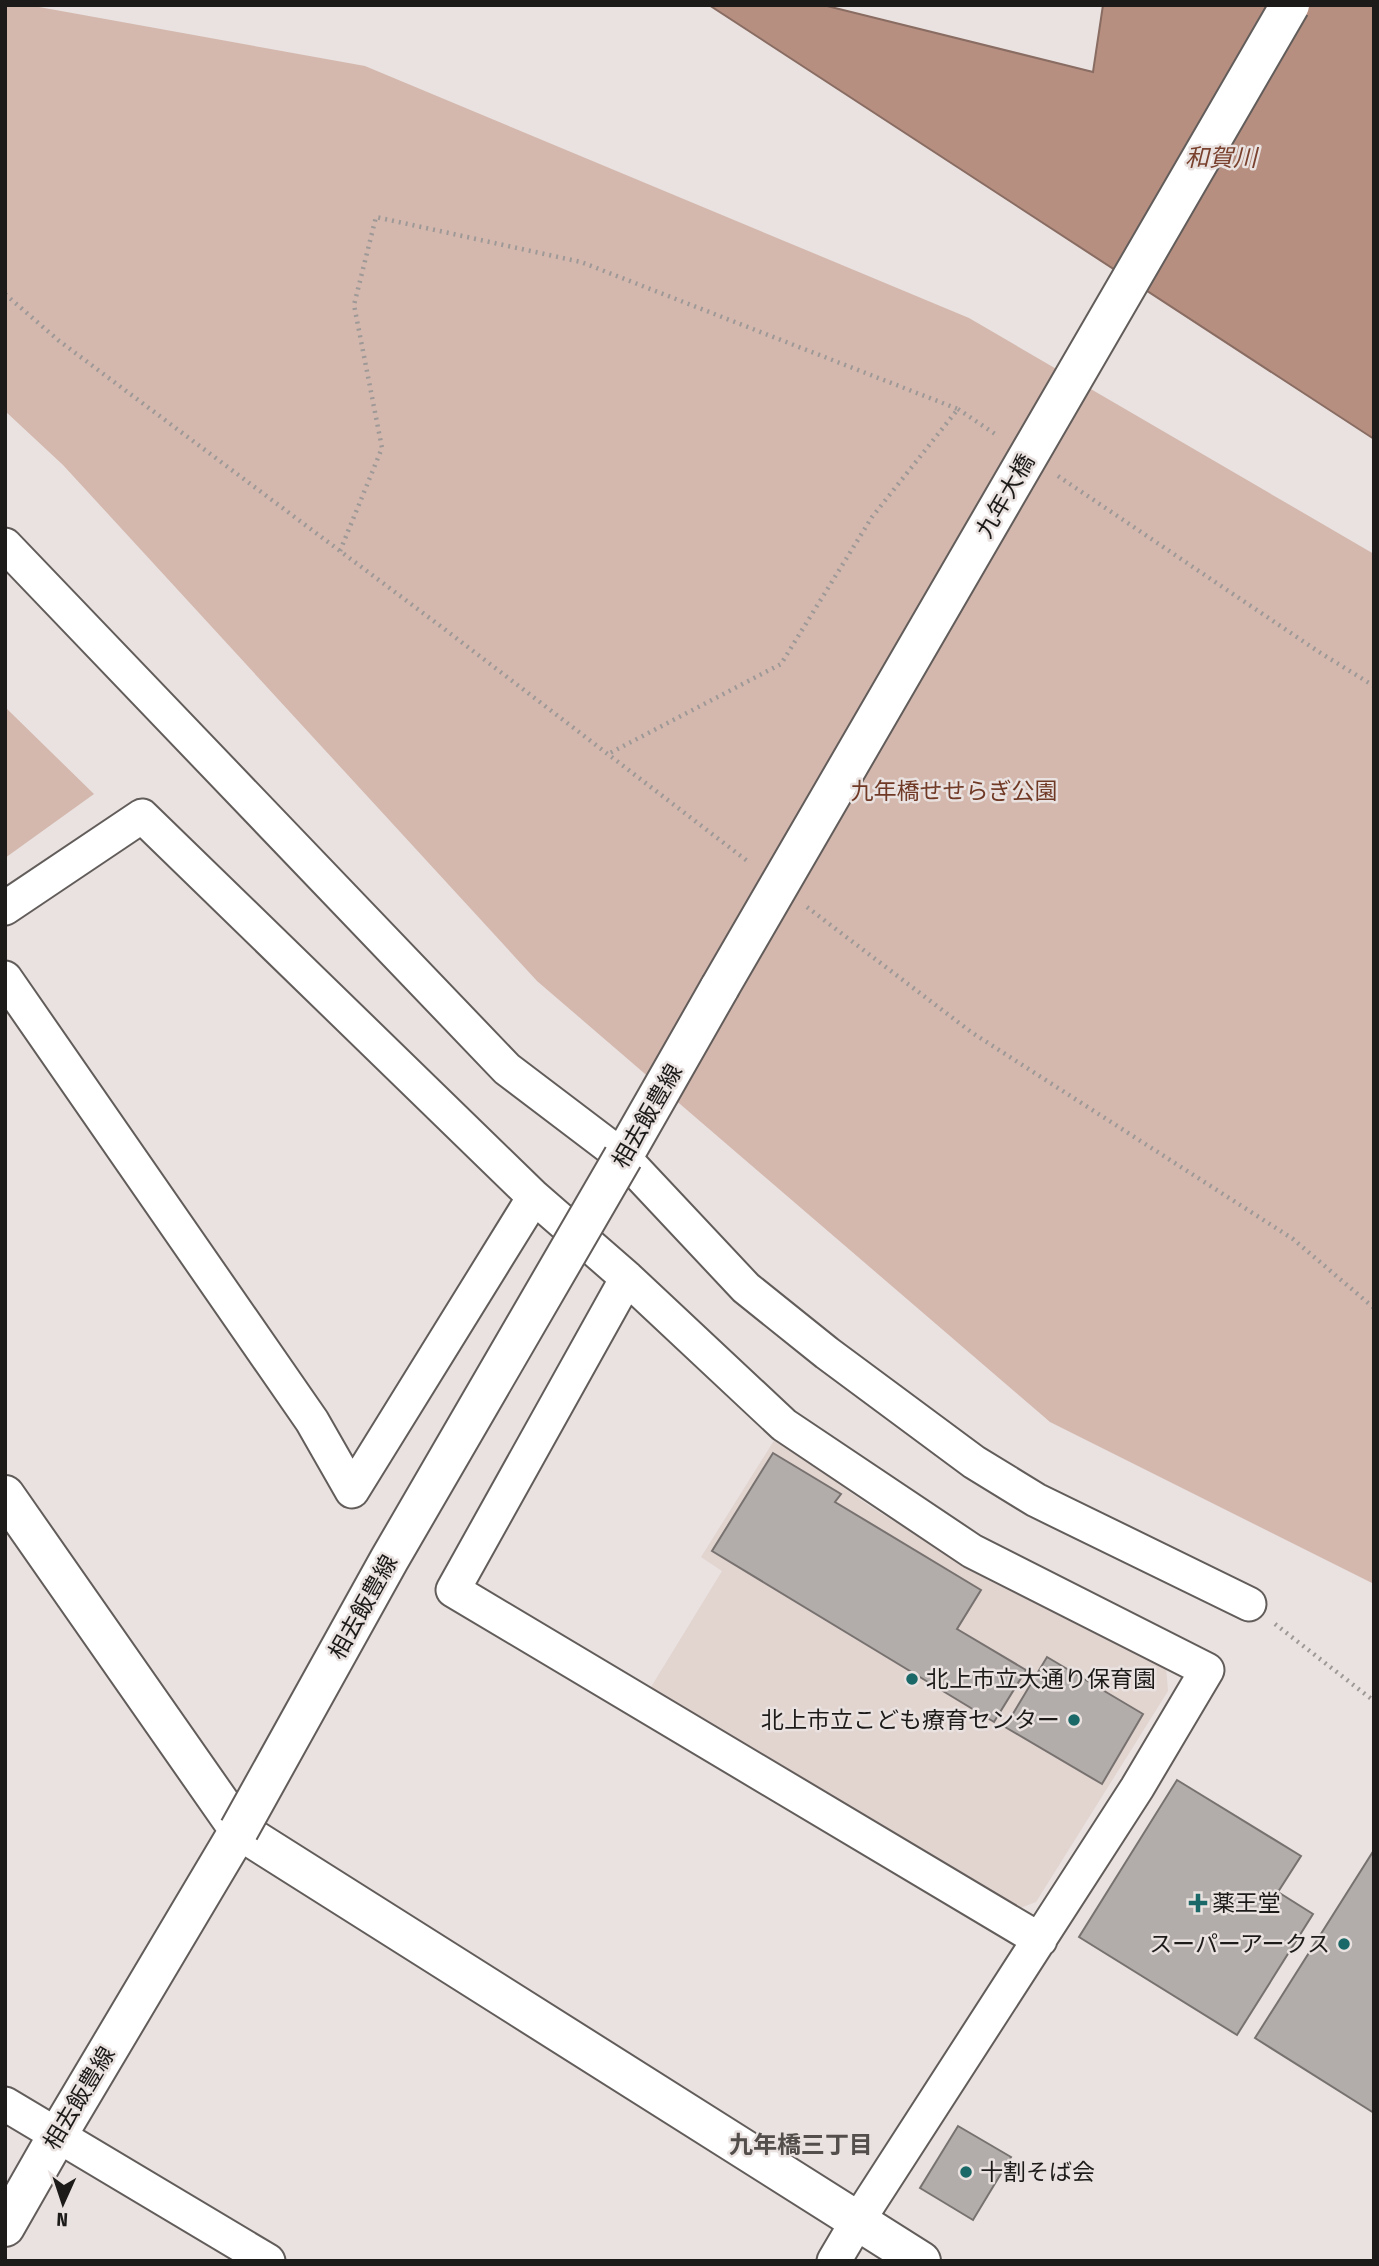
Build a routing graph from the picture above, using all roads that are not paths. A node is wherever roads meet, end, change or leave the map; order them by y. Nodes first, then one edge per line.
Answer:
1 (1290, 5) edge
2 (5, 545) edge
3 (5, 908) edge
4 (5, 978) edge
5 (720, 987) joint
6 (624, 1157) junction
7 (534, 1196) junction
8 (627, 1278) junction
9 (5, 1495) edge
10 (1249, 1604) road end
11 (239, 1830) junction
12 (1040, 1940) junction
13 (5, 2104) edge
14 (57, 2136) junction
15 (857, 2222) junction
16 (5, 2227) edge
17 (268, 2261) edge
18 (834, 2261) edge
19 (920, 2261) edge

1 - 5 main road, 九年大橋, bridge
2 - 6 street
3 - 7 street
4 - 7 street
5 - 6 main road, 相去飯豊線
6 - 10 street
6 - 11 main road, 相去飯豊線, bridge
7 - 8 street
8 - 12 street
8 - 12 street
9 - 11 main road
11 - 14 main road, 相去飯豊線
11 - 15 main road
12 - 15 street
13 - 14 street
14 - 16 main road, 相去飯豊線
14 - 17 street
15 - 18 street
15 - 19 main road

